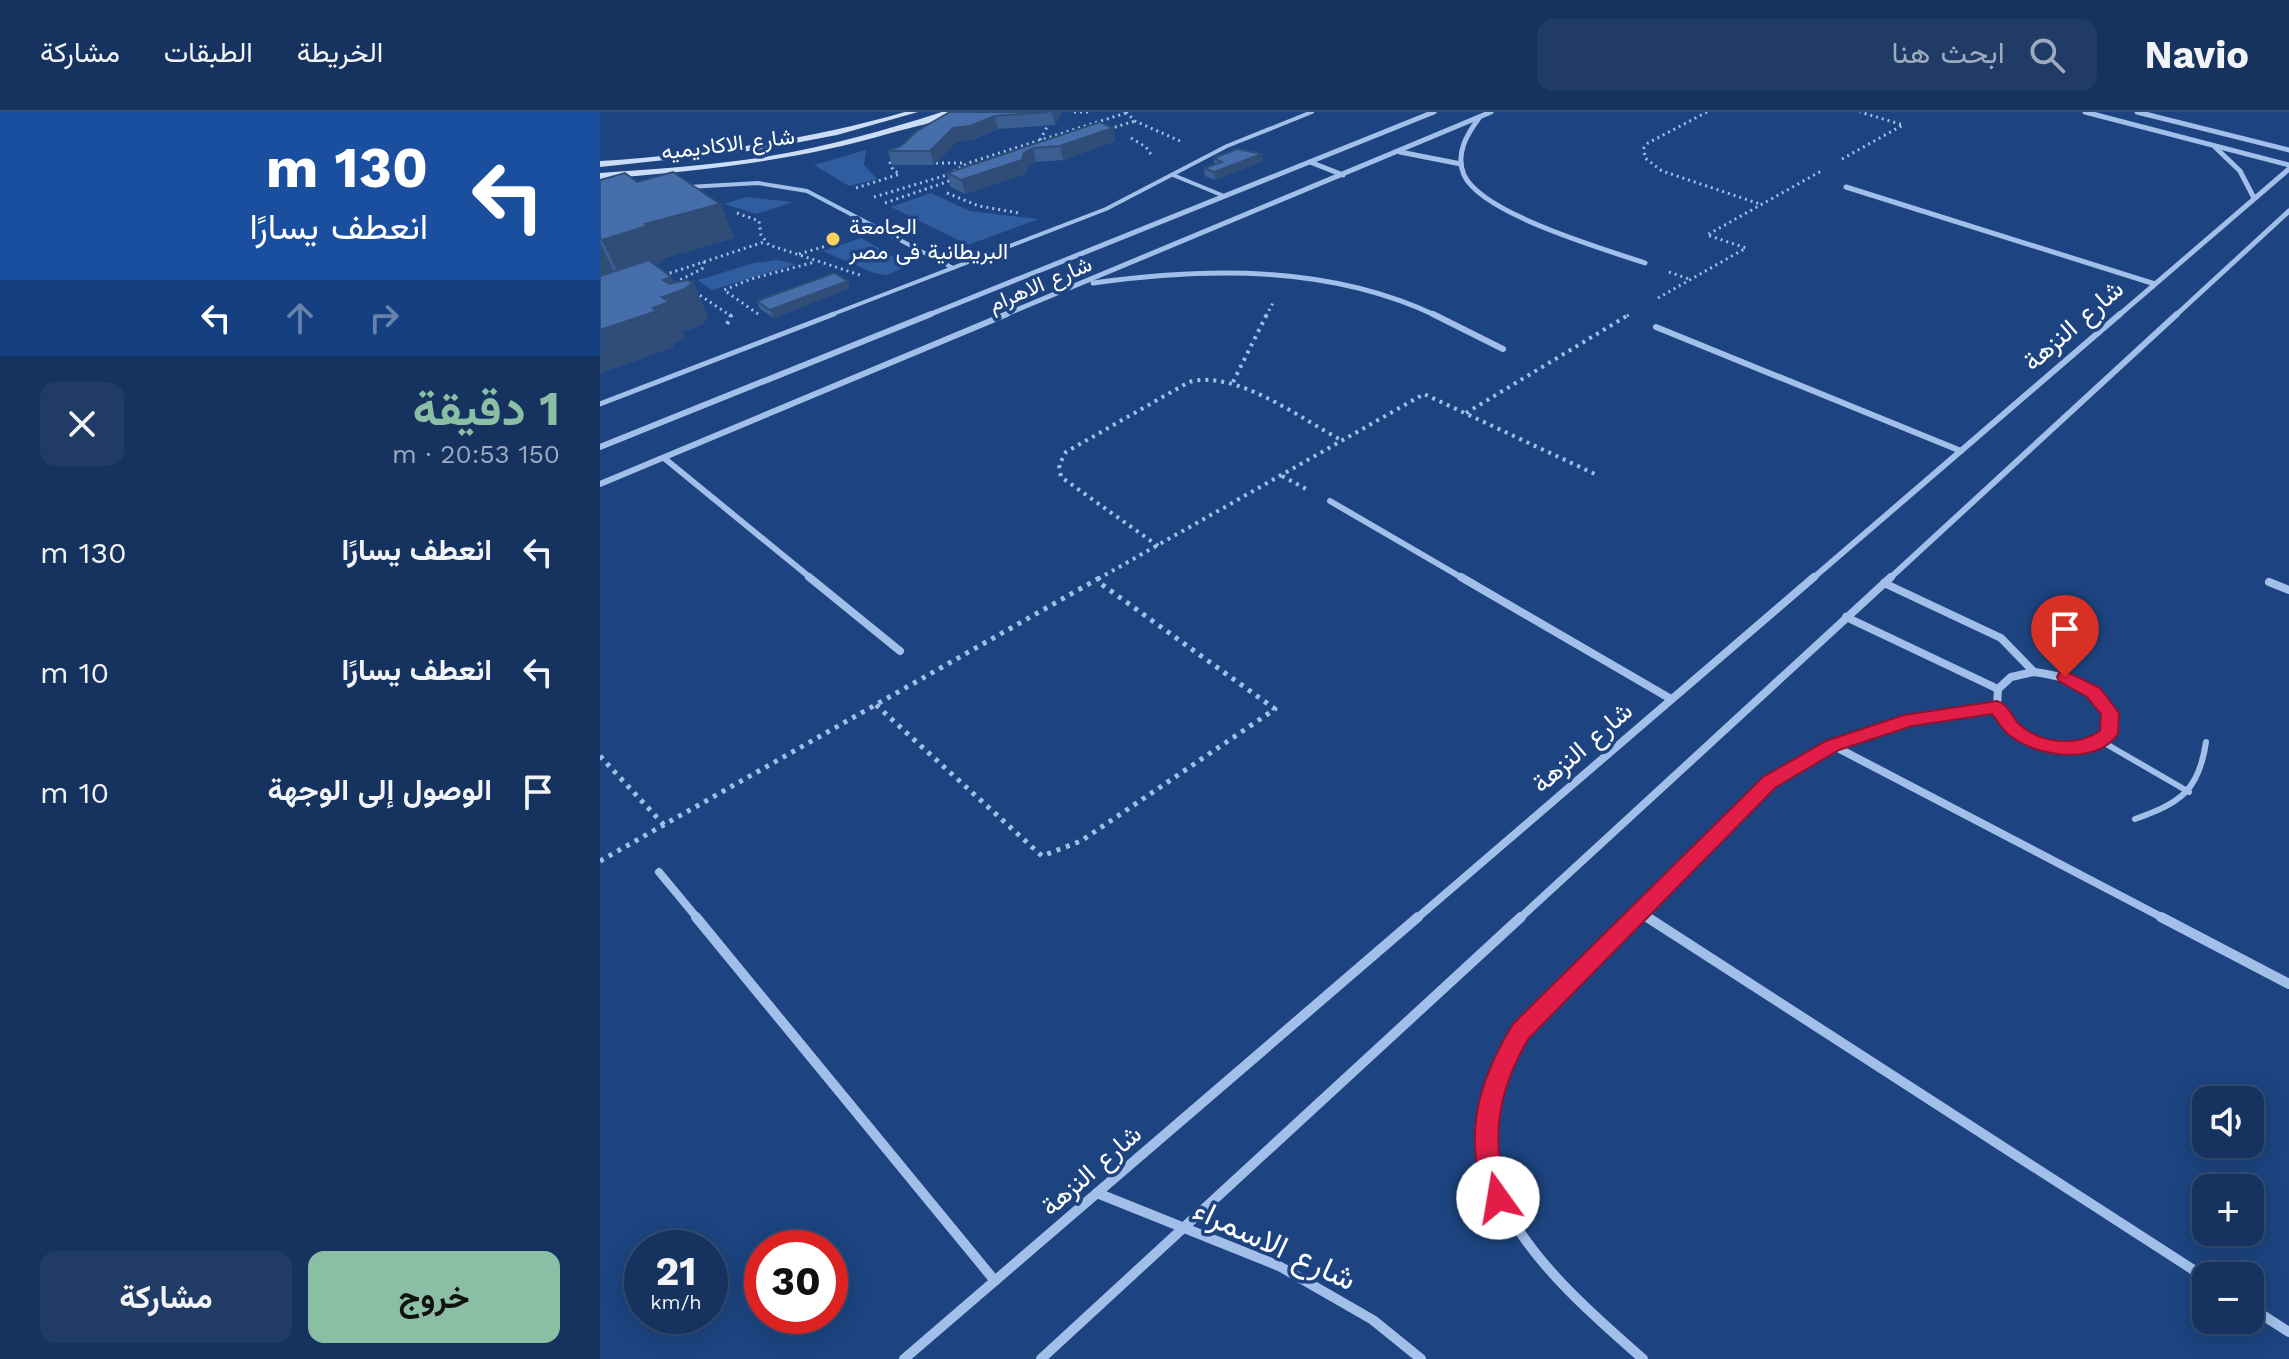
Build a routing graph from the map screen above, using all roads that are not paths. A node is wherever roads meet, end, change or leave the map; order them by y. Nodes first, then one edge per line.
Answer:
1 (914, 112) edge
2 (951, 112) edge
3 (1312, 112) edge
4 (1434, 112) edge
5 (1491, 112) edge
6 (2085, 112) edge
7 (2137, 112) edge
8 (1479, 117) junction
9 (2211, 144) junction
10 (2289, 150) edge
11 (1399, 151) junction
12 (1309, 162) junction
13 (600, 164) edge
14 (1461, 164) junction
15 (2289, 167) edge
16 (1173, 175) junction
17 (1343, 175) junction
18 (600, 176) edge
19 (1846, 187) dead end
20 (676, 188) edge
21 (1224, 196) junction
22 (2254, 198) junction
23 (2289, 211) edge
24 (1645, 263) dead end
25 (953, 268) junction
26 (2155, 284) junction
27 (1077, 286) junction
28 (1656, 327) dead end
29 (1503, 349) dead end
30 (600, 404) edge
31 (600, 447) edge
32 (1961, 451) junction
33 (664, 458) junction
34 (600, 484) edge
35 (1330, 501) dead end
36 (2269, 582) dead end
37 (1884, 583) junction
38 (2289, 590) edge
39 (1846, 617) junction
40 (900, 651) dead end
41 (2034, 672) junction
42 (1998, 689) junction
43 (1671, 699) junction
44 (1997, 707) junction
45 (2101, 741) junction
46 (2206, 742) dead end
47 (1832, 745) junction
48 (2189, 792) junction
49 (2135, 819) dead end
50 (659, 872) dead end
51 (1640, 913) junction
52 (2289, 984) edge
53 (1097, 1193) junction
54 (1184, 1229) junction
55 (2192, 1269) edge
56 (995, 1281) junction
57 (2264, 1316) edge
58 (2289, 1332) edge
59 (904, 1359) edge
60 (1041, 1359) edge
61 (1421, 1359) edge
62 (1643, 1359) edge

1 - 13 street, شارع الاكاديميه
2 - 18 street, شارع الاكاديميه
3 - 16 lane
4 - 12 street, شارع الاهرام
5 - 8 street, شارع الاهرام
6 - 9 street
7 - 10 street
8 - 11 street, شارع الاهرام
8 - 14 street
9 - 15 street
9 - 22 street
11 - 14 street
11 - 17 street, شارع الاهرام
12 - 17 street
12 - 21 street, شارع الاهرام
14 - 24 street
15 - 22 street, شارع النزهة
16 - 21 lane
16 - 25 lane
17 - 27 street, شارع الاهرام
19 - 26 street
20 - 25 lane
21 - 31 street, شارع الاهرام
22 - 26 street, شارع النزهة
23 - 37 street
25 - 30 lane
26 - 32 street, شارع النزهة
27 - 29 street
27 - 33 street, شارع الاهرام
28 - 32 street
32 - 43 street, شارع النزهة
33 - 34 street, شارع الاهرام
33 - 40 street
35 - 43 street
36 - 38 street
37 - 39 street
37 - 41 street
39 - 42 street
39 - 54 street
41 - 42 street
41 - 45 street
42 - 44 street
43 - 53 street, شارع النزهة
44 - 45 street
44 - 47 street
45 - 48 lane
46 - 48 lane
47 - 51 street
47 - 52 street
48 - 49 lane
50 - 56 street
51 - 55 street
51 - 62 street
53 - 54 street, شارع الاسمراء
53 - 56 street, شارع النزهة
54 - 60 street
54 - 61 street, شارع الاسمراء
56 - 59 street, شارع النزهة
57 - 58 street

